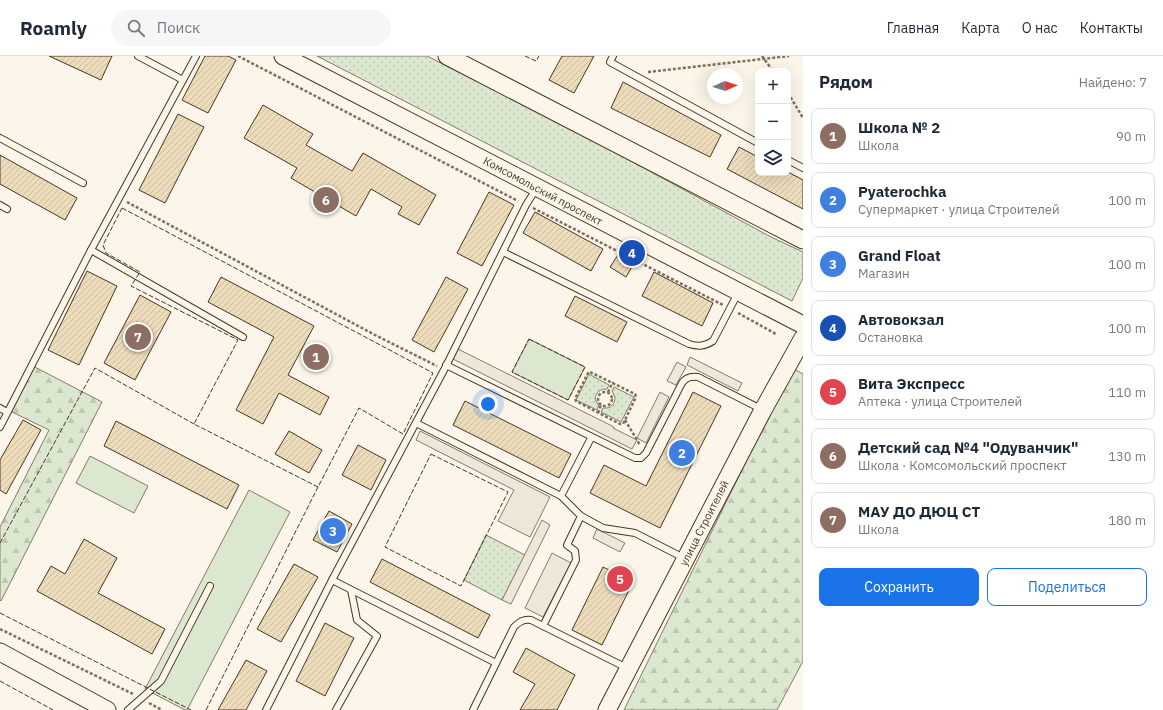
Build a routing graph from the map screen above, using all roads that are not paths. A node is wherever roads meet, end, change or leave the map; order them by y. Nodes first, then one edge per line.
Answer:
1 (138, 56) edge
2 (196, 56) edge
3 (283, 56) edge
4 (447, 56) edge
5 (613, 56) edge
6 (183, 80) junction
7 (0, 138) edge
8 (755, 141) edge
9 (791, 161) edge
10 (803, 167) edge
11 (83, 183) dead end
12 (537, 188) junction
13 (0, 205) edge
14 (7, 209) dead end
15 (803, 240) edge
16 (91, 250) junction
17 (503, 252) junction
18 (738, 293) junction
19 (803, 325) edge
20 (244, 337) dead end
21 (803, 338) edge
22 (445, 368) junction
23 (0, 408) edge
24 (763, 410) junction
25 (7, 412) junction
26 (416, 423) junction
27 (0, 427) edge
28 (590, 438) junction
29 (561, 496) junction
30 (581, 516) junction
31 (686, 558) junction
32 (332, 580) junction
33 (210, 586) dead end
34 (351, 590) junction
35 (543, 626) junction
36 (0, 652) edge
37 (496, 663) junction
38 (628, 668) junction
39 (107, 710) edge
40 (128, 710) edge
41 (266, 710) edge
42 (336, 710) edge
43 (473, 710) edge
44 (607, 710) edge

1 - 6 lane
2 - 6 lane
3 - 12 main road, Комсомольский проспект
4 - 15 main road
5 - 8 lane
6 - 16 lane
7 - 11 lane
9 - 10 lane
12 - 17 lane
12 - 18 main road, Комсомольский проспект
13 - 14 lane
16 - 20 lane
16 - 25 lane
17 - 18 lane
17 - 22 lane
18 - 19 main road, Комсомольский проспект
21 - 24 main road, улица Строителей
22 - 26 lane
22 - 28 lane
23 - 25 lane
24 - 28 lane
24 - 31 main road, улица Строителей
25 - 27 lane
26 - 29 lane
26 - 32 lane
28 - 29 lane
29 - 30 lane
30 - 31 lane
30 - 35 lane
31 - 38 main road, улица Строителей
32 - 34 lane
32 - 41 lane
33 - 40 lane
34 - 37 lane
34 - 42 lane
35 - 37 lane
35 - 38 lane
36 - 39 main road
37 - 43 lane
38 - 44 main road, улица Строителей

